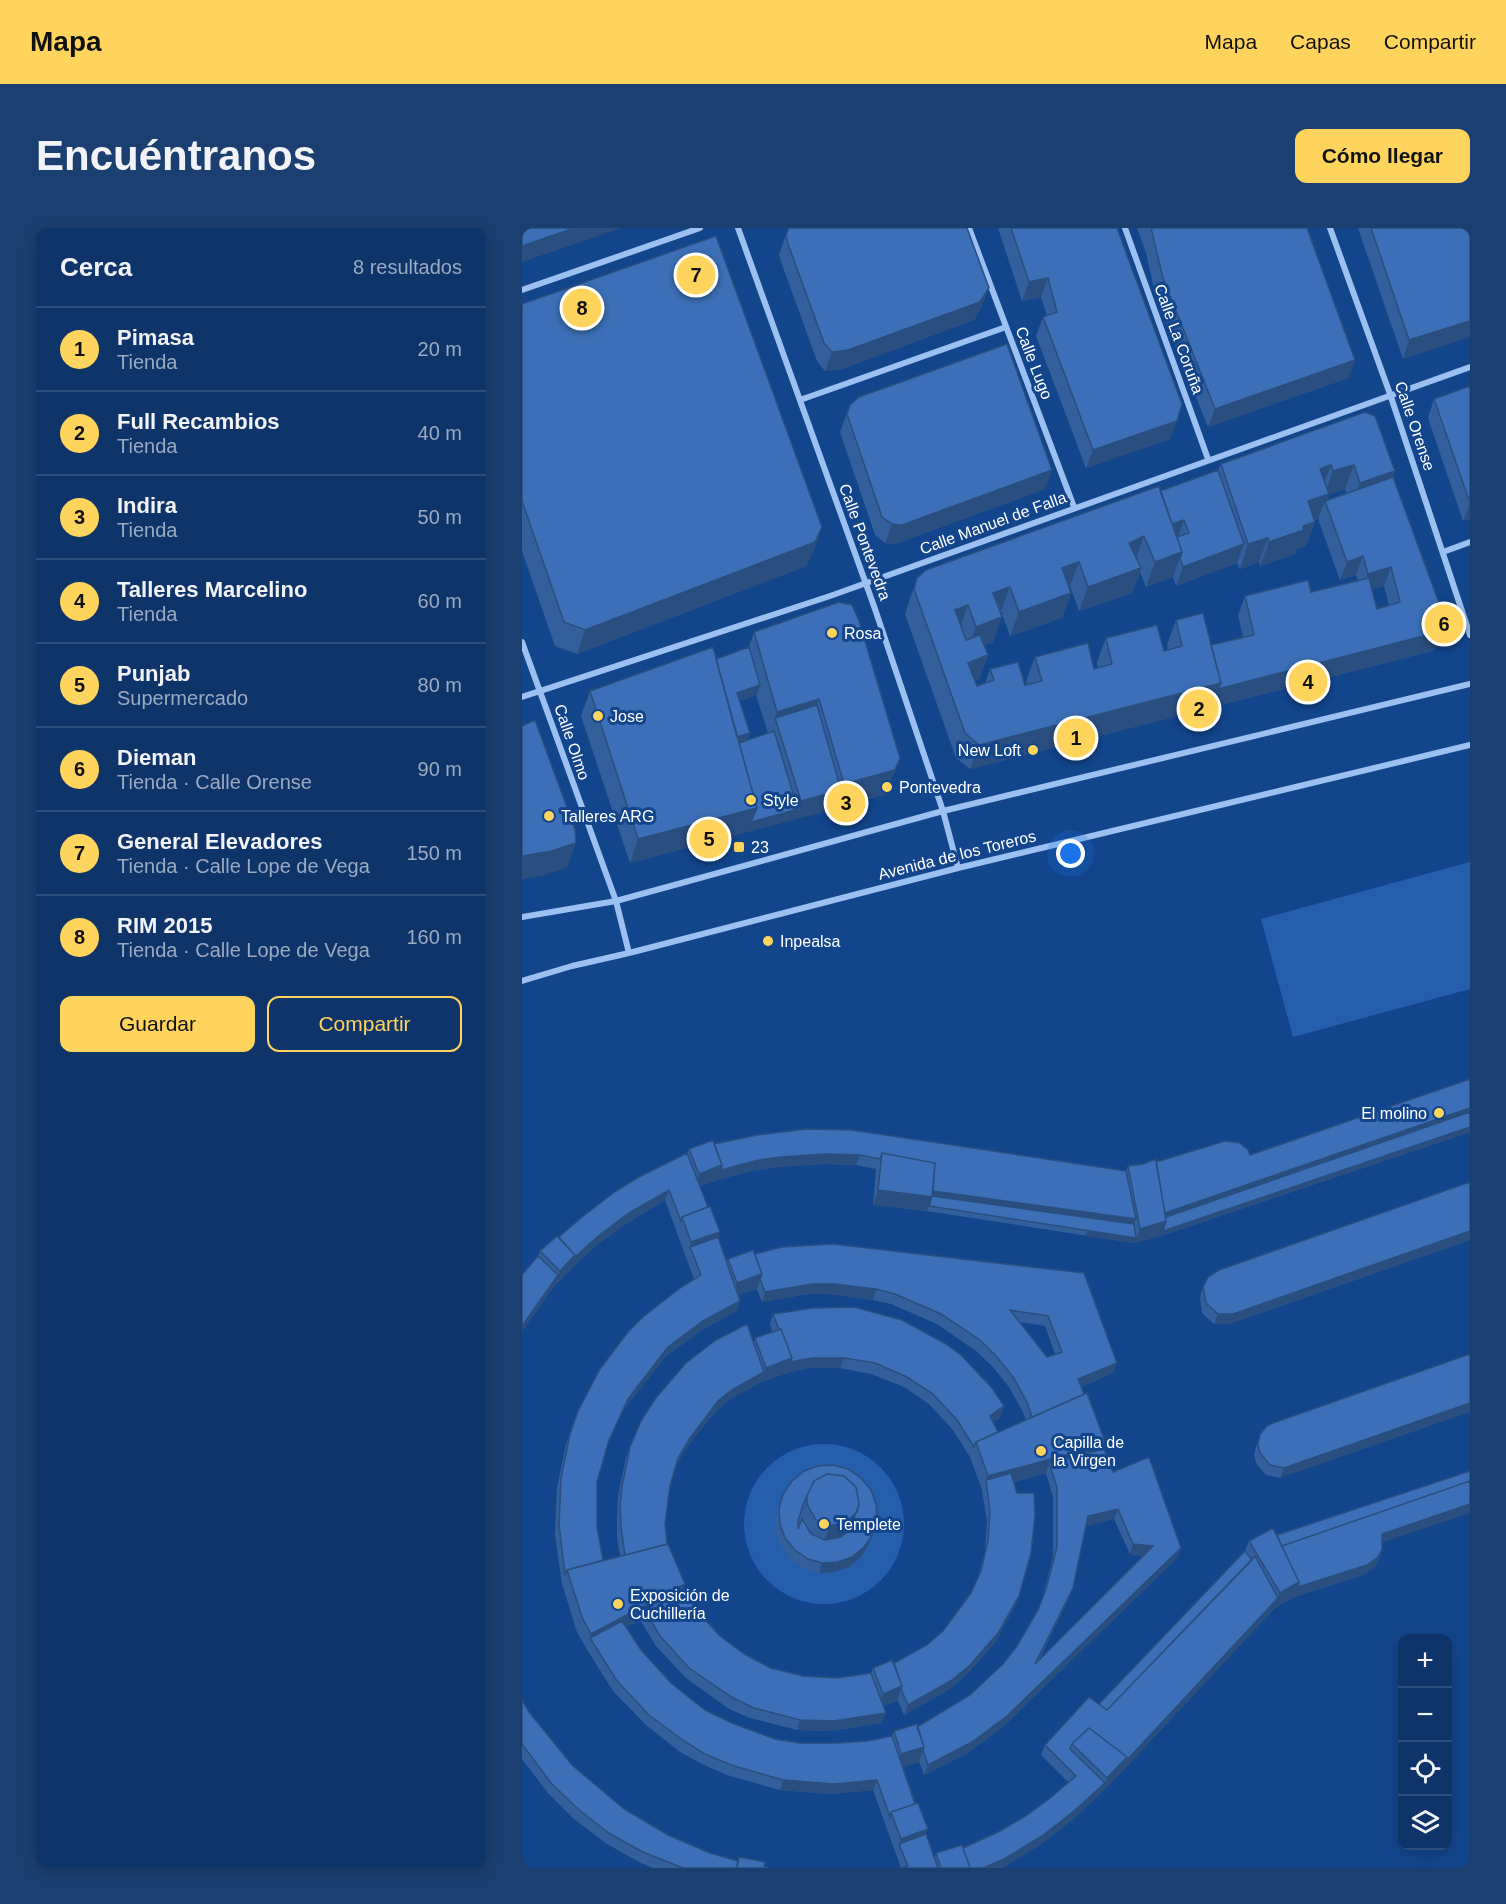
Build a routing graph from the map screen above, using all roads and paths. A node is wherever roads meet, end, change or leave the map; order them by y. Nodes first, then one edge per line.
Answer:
1 (700, 228) edge
2 (738, 228) edge
3 (969, 228) edge
4 (1125, 228) edge
5 (1330, 228) edge
6 (522, 290) edge
7 (1006, 327) junction
8 (1470, 367) edge
9 (1390, 394) junction
10 (800, 400) junction
11 (1208, 459) junction
12 (1074, 507) junction
13 (1470, 542) edge
14 (1443, 552) junction
15 (866, 583) junction
16 (1470, 635) edge
17 (522, 642) edge
18 (1470, 684) edge
19 (540, 692) junction
20 (522, 698) edge
21 (1470, 745) edge
22 (943, 811) junction
23 (958, 868) junction
24 (615, 901) junction
25 (522, 917) edge
26 (629, 954) junction
27 (522, 981) edge

1 - 6 street
2 - 10 street, Calle Pontevedra
3 - 7 street, Calle Lugo
4 - 11 street, Calle La Coruña
5 - 9 street, Calle Orense
7 - 10 street
7 - 12 street, Calle Lugo
8 - 9 street, Calle Manuel de Falla
9 - 11 street, Calle Manuel de Falla
9 - 14 street, Calle Orense
10 - 15 street, Calle Pontevedra
11 - 12 street, Calle Manuel de Falla
12 - 15 street, Calle Manuel de Falla
13 - 14 street
14 - 16 street, Calle Orense
15 - 19 street, Calle Manuel de Falla
15 - 22 street, Calle Pontevedra
17 - 19 street, Calle Olmo
18 - 22 street
19 - 20 street, Calle Manuel de Falla
19 - 24 street, Calle Olmo
21 - 23 street, Avenida de los Toreros
22 - 23 street, Calle Pontevedra
22 - 24 street
23 - 26 street, Avenida de los Toreros
24 - 25 street
24 - 26 street, Calle Olmo
26 - 27 street, Avenida de los Toreros

